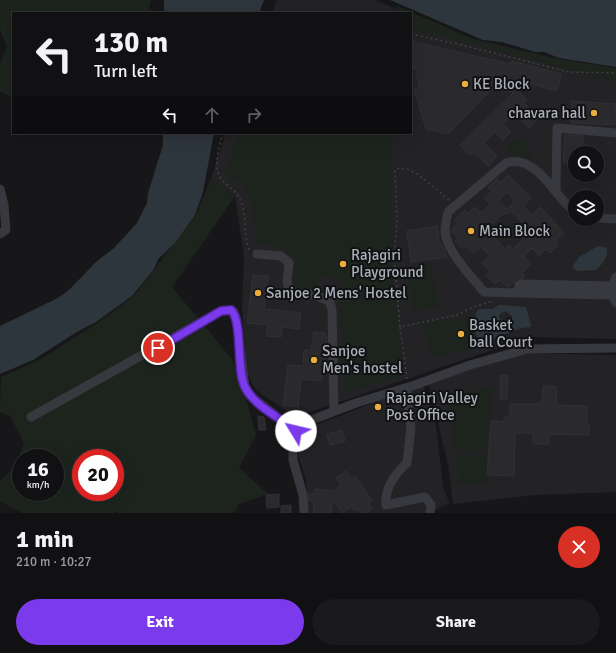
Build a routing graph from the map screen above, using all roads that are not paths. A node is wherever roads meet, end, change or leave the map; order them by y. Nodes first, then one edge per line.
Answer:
1 (616, 133) edge
2 (0, 189) edge
3 (556, 191) junction
4 (568, 207) edge
5 (604, 218) edge
6 (616, 219) edge
7 (0, 234) edge
8 (257, 254) road end
9 (616, 277) edge
10 (613, 295) edge
11 (616, 348) edge
12 (406, 385) junction
13 (334, 411) junction
14 (31, 417) dead end
15 (296, 431) junction
16 (304, 513) edge
17 (430, 513) edge

1 - 3 street
2 - 7 street
3 - 4 street
3 - 10 street
5 - 6 street
8 - 13 street
9 - 10 street
11 - 12 street
12 - 13 street
12 - 17 street
13 - 15 street
14 - 15 street
15 - 16 street

